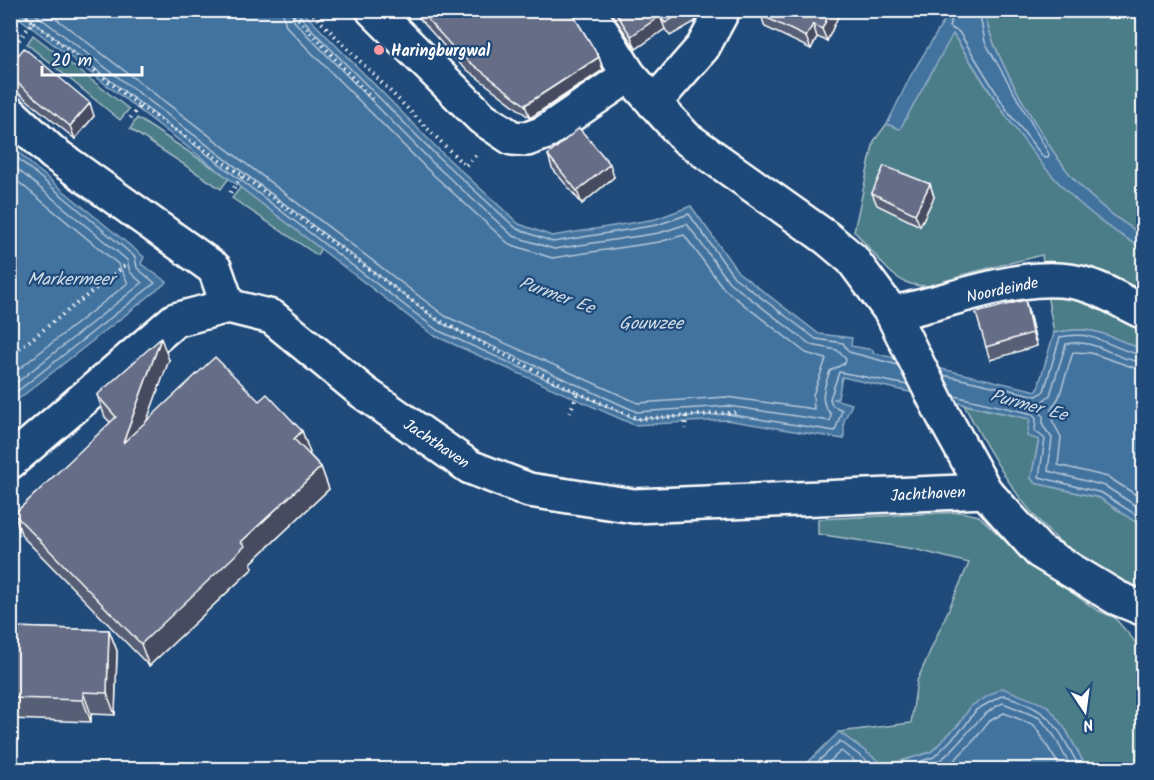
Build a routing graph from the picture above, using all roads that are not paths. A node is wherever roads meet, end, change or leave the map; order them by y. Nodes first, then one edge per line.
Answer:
1 (373, 10) edge
2 (588, 10) edge
3 (723, 10) edge
4 (629, 75) junction
5 (654, 103) junction
6 (10, 113) edge
7 (228, 306) junction
8 (1143, 312) edge
9 (892, 313) junction
10 (10, 462) edge
11 (985, 491) junction
12 (1143, 609) edge

1 - 4 street
2 - 4 street
3 - 5 street
4 - 5 street
5 - 9 street
6 - 7 street
7 - 10 street, Jachthaven
7 - 11 street, Jachthaven
8 - 9 street, Noordeinde
9 - 11 street
11 - 12 street

